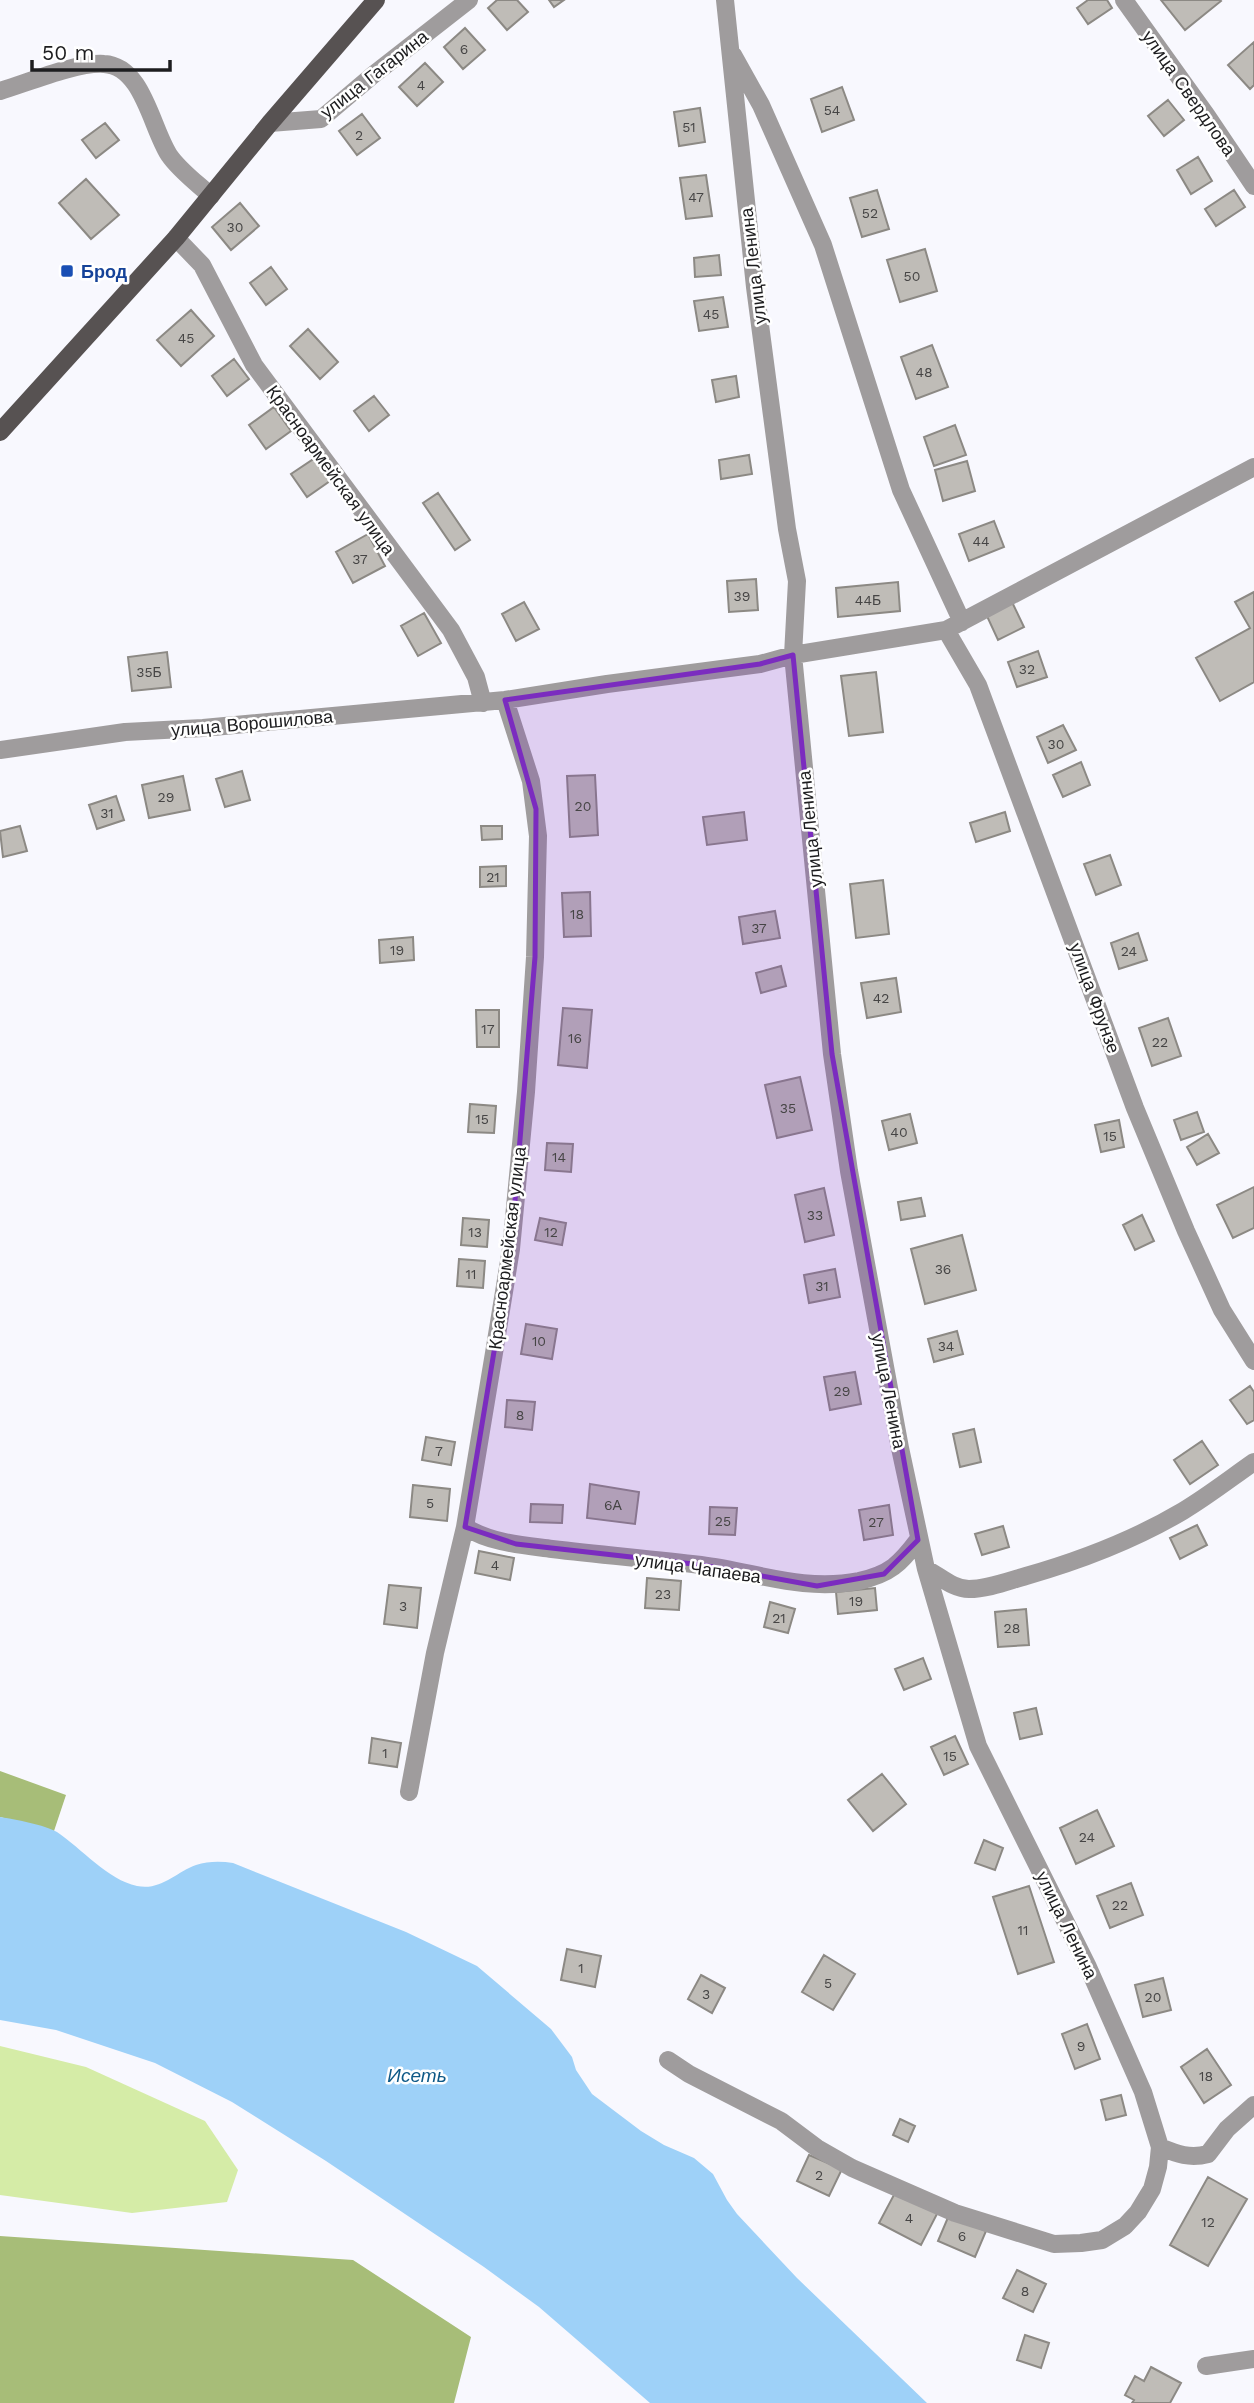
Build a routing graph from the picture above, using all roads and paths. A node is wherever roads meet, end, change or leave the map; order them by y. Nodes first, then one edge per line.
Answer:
1 (376, 0) edge
2 (469, 0) edge
3 (725, 0) edge
4 (1124, 0) edge
5 (732, 53) junction
6 (0, 91) edge
7 (270, 123) junction
8 (1254, 186) edge
9 (211, 196) junction
10 (176, 238) junction
11 (0, 432) edge
12 (1254, 467) edge
13 (954, 626) junction
14 (793, 655) junction
15 (505, 700) junction
16 (483, 703) junction
17 (0, 750) edge
18 (1254, 1361) edge
19 (1254, 1462) edge
20 (465, 1527) junction
21 (918, 1540) junction
22 (926, 1569) junction
23 (409, 1792) dead end
24 (668, 2060) dead end
25 (1254, 2105) edge
26 (1160, 2147) junction
27 (1254, 2359) edge
28 (1206, 2366) dead end

1 - 7 main road
2 - 7 street, улица Гагарина
3 - 5 street, улица Ленина
4 - 8 street, улица Свердлова
5 - 13 street, улица Фрунзе
5 - 14 street, улица Ленина
6 - 9 street
7 - 9 main road
9 - 10 main road
10 - 11 main road
10 - 16 street, Красноармейская улица
12 - 13 street, улица Ворошилова
13 - 14 street, улица Ворошилова
13 - 18 street, улица Фрунзе
14 - 15 street, улица Ворошилова
14 - 21 street, улица Ленина
15 - 16 street, улица Ворошилова
15 - 20 street, Красноармейская улица
16 - 17 street, улица Ворошилова
19 - 22 street
20 - 21 street, улица Чапаева
20 - 23 street, Красноармейская улица
21 - 22 street, улица Ленина
22 - 26 street, улица Ленина
24 - 26 street, улица Ленина
25 - 26 street
27 - 28 street

